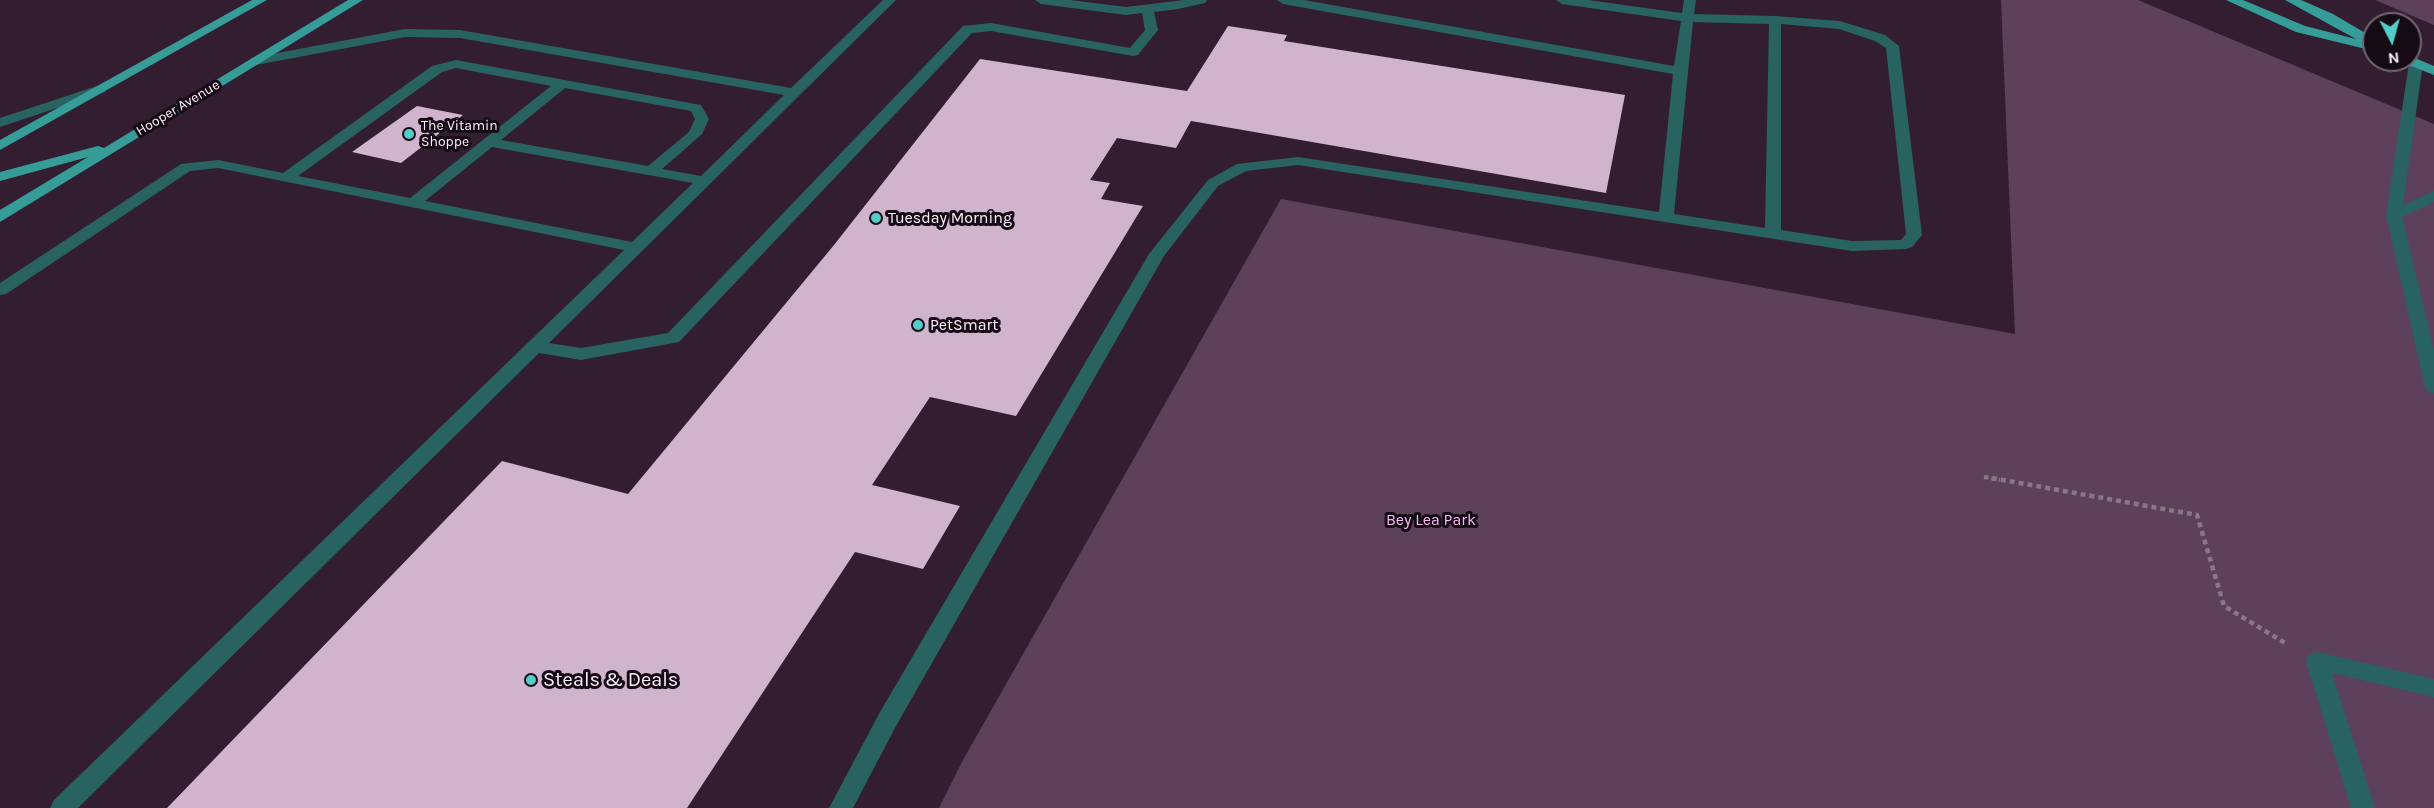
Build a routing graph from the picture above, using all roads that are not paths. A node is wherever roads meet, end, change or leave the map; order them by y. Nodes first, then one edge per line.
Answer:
1 (261, 0) edge
2 (357, 0) edge
3 (886, 0) edge
4 (1041, 0) edge
5 (1201, 0) edge
6 (1283, 0) edge
7 (1562, 0) edge
8 (1690, 0) edge
9 (2232, 0) edge
10 (2291, 0) edge
11 (1147, 9) junction
12 (1688, 18) junction
13 (1775, 20) junction
14 (2362, 38) edge
15 (2362, 42) edge
16 (256, 61) junction
17 (1680, 71) junction
18 (2412, 72) edge
19 (563, 83) junction
20 (105, 88) junction
21 (794, 93) junction
22 (0, 123) edge
23 (490, 141) junction
24 (117, 145) junction
25 (0, 146) edge
26 (651, 171) junction
27 (0, 177) edge
28 (285, 178) junction
29 (705, 181) junction
30 (2434, 196) edge
31 (413, 203) junction
32 (2394, 215) junction
33 (0, 217) edge
34 (1666, 218) junction
35 (1773, 234) junction
36 (636, 248) junction
37 (0, 291) edge
38 (535, 347) junction
39 (2434, 387) edge
40 (2434, 688) edge
41 (62, 808) edge
42 (841, 808) edge
43 (2363, 808) edge

1 - 20 main road
2 - 16 main road, Hooper Avenue
3 - 21 lane
4 - 11 lane
5 - 11 lane
6 - 17 lane
7 - 12 lane
8 - 12 lane
9 - 15 main road
10 - 14 main road
11 - 38 lane
12 - 13 lane
12 - 17 lane
13 - 35 lane
13 - 35 lane
16 - 21 lane
16 - 24 main road, Hooper Avenue
17 - 34 lane
18 - 32 lane
19 - 23 lane
19 - 26 lane
19 - 28 lane
20 - 22 lane
20 - 25 main road
21 - 29 lane
23 - 26 lane
23 - 31 lane
24 - 27 main road
24 - 33 main road, Hooper Avenue
26 - 29 lane
28 - 31 lane
28 - 37 lane
29 - 36 lane
30 - 32 lane
31 - 36 lane
32 - 39 lane
34 - 35 lane
34 - 42 lane
36 - 38 lane
38 - 41 lane
40 - 43 lane

